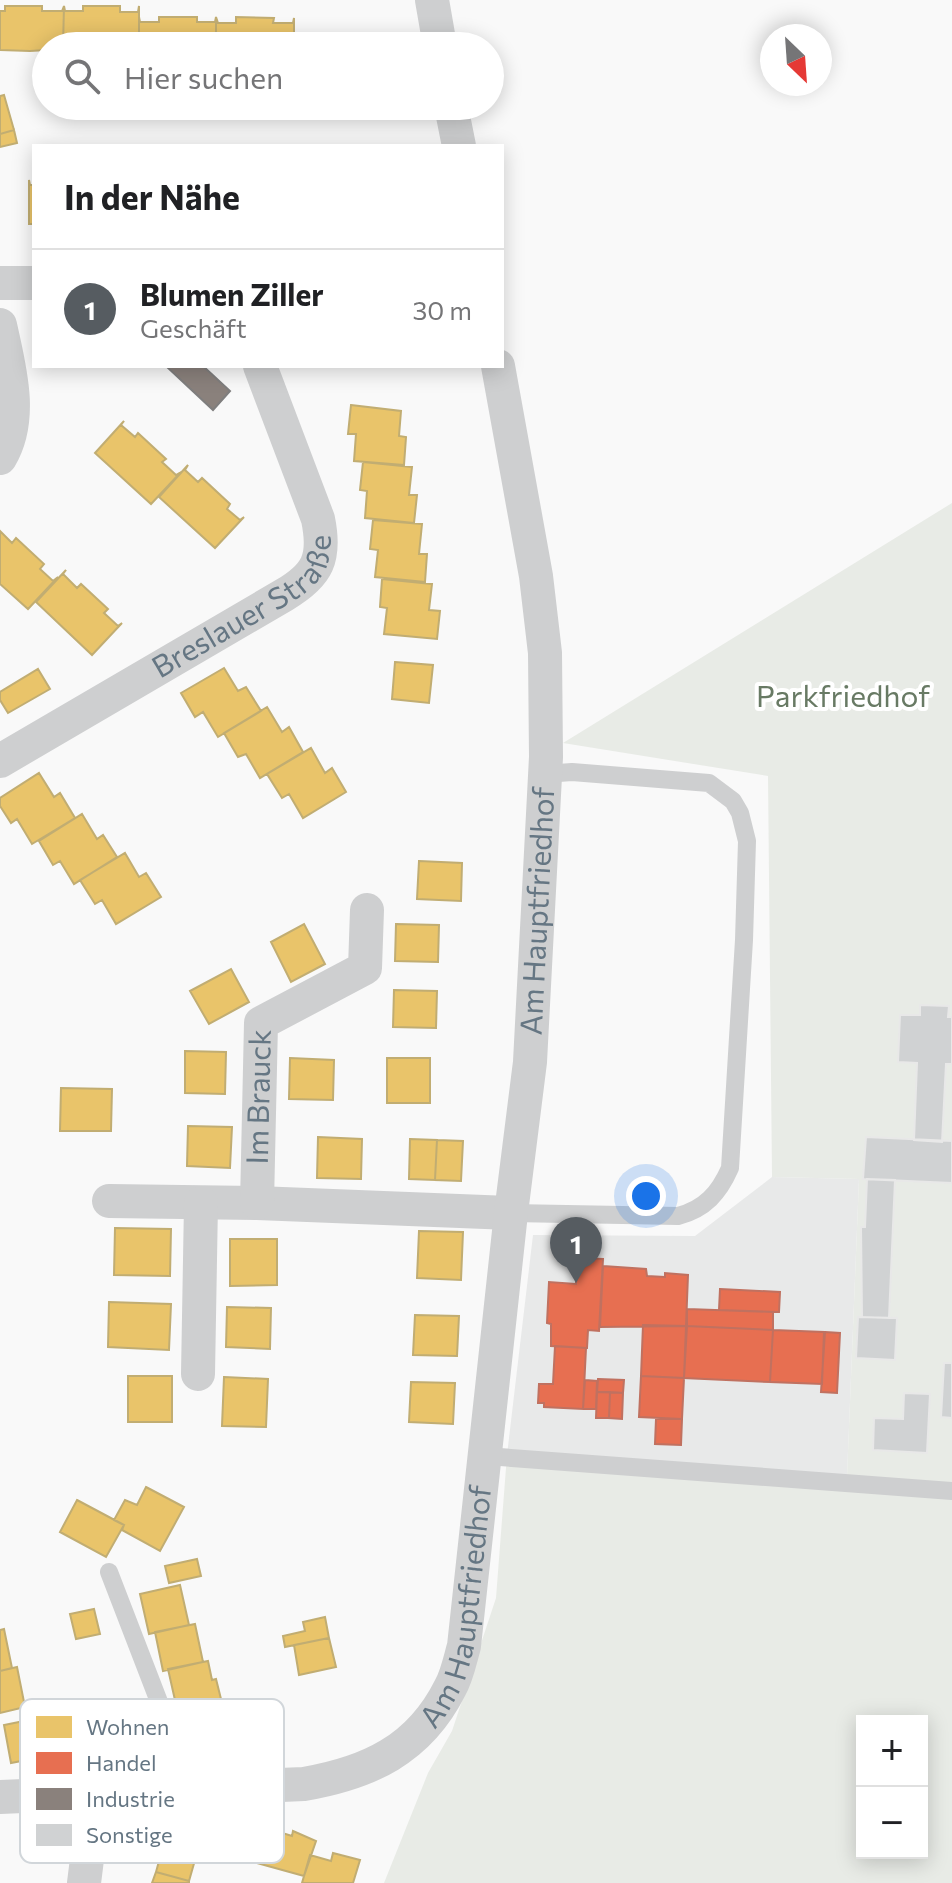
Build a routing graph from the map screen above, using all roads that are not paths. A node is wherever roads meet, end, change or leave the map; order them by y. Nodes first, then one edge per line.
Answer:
1 (432, 0) edge
2 (438, 32) edge
3 (454, 120) edge
4 (459, 144) edge
5 (0, 283) edge
6 (32, 283) edge
7 (0, 325) edge
8 (261, 368) edge
9 (498, 368) edge
10 (0, 458) edge
11 (0, 761) edge
12 (545, 774) junction
13 (367, 910) dead end
14 (109, 1201) dead end
15 (201, 1203) junction
16 (257, 1203) junction
17 (511, 1213) junction
18 (198, 1374) dead end
19 (486, 1456) junction
20 (952, 1491) edge
21 (109, 1572) dead end
22 (158, 1699) edge
23 (284, 1785) edge
24 (20, 1796) edge
25 (0, 1797) edge
26 (86, 1863) edge
27 (84, 1883) edge

1 - 2 street
3 - 4 street
5 - 6 street
7 - 10 street
8 - 11 street, Breslauer Straße
9 - 12 street, Am Hauptfriedhof
12 - 17 street, Am Hauptfriedhof
12 - 17 lane
13 - 16 street, Im Brauck
14 - 15 street, Im Brauck
15 - 16 street, Im Brauck
15 - 18 street
16 - 17 street, Im Brauck
17 - 19 street, Am Hauptfriedhof
19 - 20 lane, Am Hauptfriedhof
19 - 23 street, Am Hauptfriedhof
21 - 22 lane
24 - 25 street, Am Hauptfriedhof
26 - 27 street

